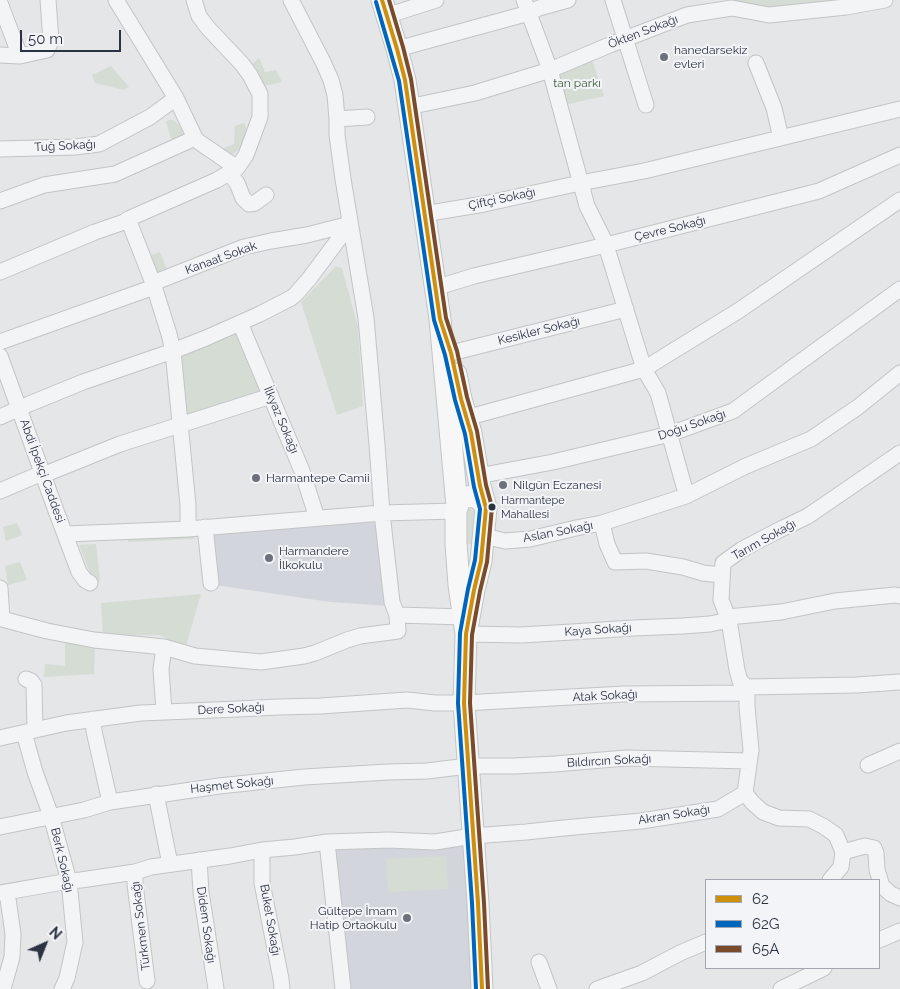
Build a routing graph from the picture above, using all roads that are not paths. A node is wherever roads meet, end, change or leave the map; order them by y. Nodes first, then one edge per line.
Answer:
1 (48, 0) edge
2 (116, 0) edge
3 (194, 0) edge
4 (291, 0) edge
5 (436, 0) edge
6 (568, 0) edge
7 (614, 0) edge
8 (885, 0) edge
9 (0, 3) edge
10 (731, 4) edge
11 (526, 6) edge
12 (384, 8) edge
13 (626, 39) junction
14 (397, 49) junction
15 (0, 55) edge
16 (20, 56) junction
17 (756, 63) dead end
18 (550, 70) junction
19 (176, 98) junction
20 (646, 105) dead end
21 (408, 107) junction
22 (900, 109) edge
23 (367, 117) dead end
24 (337, 118) junction
25 (195, 138) junction
26 (781, 138) junction
27 (0, 148) edge
28 (900, 155) edge
29 (233, 170) junction
30 (580, 182) junction
31 (266, 195) dead end
32 (900, 200) edge
33 (0, 201) edge
34 (424, 214) junction
35 (128, 219) junction
36 (350, 224) junction
37 (606, 245) junction
38 (0, 272) edge
39 (154, 285) junction
40 (435, 288) junction
41 (900, 289) edge
42 (626, 310) junction
43 (440, 319) junction
44 (240, 322) junction
45 (0, 342) edge
46 (173, 351) junction
47 (451, 353) junction
48 (0, 356) edge
49 (644, 369) junction
50 (900, 372) edge
51 (271, 396) junction
52 (19, 409) junction
53 (0, 417) edge
54 (466, 418) junction
55 (180, 424) junction
56 (670, 434) junction
57 (900, 453) edge
58 (43, 474) junction
59 (478, 476) junction
60 (0, 491) edge
61 (686, 496) junction
62 (456, 508) junction
63 (486, 508) junction
64 (382, 513) junction
65 (316, 518) junction
66 (602, 523) junction
67 (205, 527) junction
68 (188, 529) junction
69 (66, 534) junction
70 (483, 541) junction
71 (456, 543) junction
72 (722, 575) junction
73 (90, 583) dead end
74 (211, 583) dead end
75 (0, 588) edge
76 (900, 596) edge
77 (396, 615) junction
78 (729, 619) junction
79 (465, 626) junction
80 (164, 647) junction
81 (26, 679) dead end
82 (900, 682) edge
83 (747, 690) junction
84 (464, 703) junction
85 (164, 712) junction
86 (93, 719) junction
87 (29, 732) junction
88 (0, 738) edge
89 (900, 751) edge
90 (750, 761) junction
91 (868, 765) dead end
92 (468, 766) junction
93 (745, 793) junction
94 (156, 794) junction
95 (110, 802) junction
96 (51, 816) junction
97 (0, 827) edge
98 (473, 836) junction
99 (327, 842) junction
100 (262, 850) junction
101 (842, 852) junction
102 (199, 860) junction
103 (170, 864) junction
104 (135, 872) junction
105 (831, 879) edge
106 (880, 879) edge
107 (880, 880) edge
108 (69, 881) junction
109 (4, 893) edge
110 (900, 898) edge
111 (900, 930) edge
112 (880, 940) edge
113 (705, 942) edge
114 (539, 962) dead end
115 (822, 969) edge
116 (147, 980) dead end
117 (3, 989) edge
118 (62, 989) edge
119 (216, 989) edge
120 (282, 989) edge
121 (343, 989) edge
122 (482, 989) edge
123 (549, 989) edge
124 (597, 989) edge
125 (781, 989) edge

1 - 16 street
2 - 19 street
3 - 29 street
4 - 24 street
5 - 12 street
6 - 11 street
7 - 13 street
8 - 10 street, Ökten Sokağı
9 - 16 street
10 - 13 street, Ökten Sokağı
11 - 14 street
11 - 18 street
12 - 14 main road
13 - 18 street, Ökten Sokağı
13 - 20 street
14 - 21 main road
15 - 16 street
17 - 26 street
18 - 21 street, Ökten Sokağı
18 - 30 street
19 - 25 street
19 - 27 street, Tuğ Sokağı
21 - 34 main road
22 - 26 street, Çiftçi Sokağı
23 - 24 street
24 - 36 street
25 - 29 street
25 - 33 street
26 - 30 street, Çiftçi Sokağı
28 - 37 street, Çevre Sokağı
29 - 31 street
29 - 35 street
30 - 34 street, Çiftçi Sokağı
30 - 37 street
32 - 49 street
34 - 40 main road
35 - 38 street
35 - 39 street
36 - 39 street, Kanaat Sokak
36 - 44 street
36 - 64 street
37 - 40 street, Çevre Sokağı
37 - 42 street
39 - 45 street, Kanaat Sokak
39 - 46 street
40 - 43 main road
41 - 56 street, Doğu Sokağı
42 - 47 street, Kesikler Sokağı
42 - 49 street
43 - 47 main road
43 - 62 main road
44 - 46 street
44 - 51 street, İlkyaz Sokağı
46 - 52 street
46 - 55 street
47 - 54 main road
48 - 52 street, Abdi İpekçi Caddesi
49 - 54 street
49 - 56 street
50 - 61 street
51 - 55 street
51 - 65 street, İlkyaz Sokağı
52 - 53 street
52 - 58 street, Abdi İpekçi Caddesi
54 - 59 main road
55 - 58 street
55 - 68 street
56 - 59 street, Doğu Sokağı
56 - 61 street
57 - 72 street, Tarım Sokağı
58 - 60 street
58 - 69 street, Abdi İpekçi Caddesi
59 - 63 main road
61 - 66 street
62 - 63 main road
62 - 64 street
62 - 71 main road
63 - 70 main road
64 - 65 street
64 - 77 street
65 - 67 street
66 - 70 street, Aslan Sokağı
66 - 72 street, Aslan Sokağı
67 - 68 street
67 - 74 street
68 - 69 street
69 - 73 street, Abdi İpekçi Caddesi
70 - 71 main road
70 - 79 main road
71 - 79 main road
72 - 78 street, Tarım Sokağı
75 - 80 street
76 - 78 street, Kaya Sokağı
77 - 79 street, Kaya Sokağı
77 - 80 street
78 - 79 street, Kaya Sokağı
78 - 83 street, Tarım Sokağı
79 - 84 main road
80 - 85 street
81 - 87 street, Berk Sokağı
82 - 83 street, Atak Sokağı
83 - 84 street, Atak Sokağı
83 - 90 street, Tarım Sokağı
84 - 85 street, Dere Sokağı
84 - 92 main road
85 - 86 street, Dere Sokağı
86 - 87 street, Dere Sokağı
86 - 95 street
87 - 88 street, Dere Sokağı
87 - 96 street, Berk Sokağı
89 - 91 street
90 - 92 street, Bıldırcın Sokağı
90 - 93 street, Tarım Sokağı
92 - 94 street, Haşmet Sokağı
92 - 98 main road
93 - 98 street, Akran Sokağı
93 - 101 street
94 - 95 street, Haşmet Sokağı
94 - 103 street
95 - 96 street, Haşmet Sokağı
96 - 97 street, Haşmet Sokağı
96 - 108 street, Berk Sokağı
98 - 99 street, Akran Sokağı
98 - 122 main road
99 - 100 street, Akran Sokağı
99 - 121 street
100 - 102 street, Akran Sokağı
100 - 120 street, Buket Sokağı
101 - 105 street
101 - 106 street
102 - 103 street, Akran Sokağı
102 - 119 street, Didem Sokağı
103 - 104 street, Akran Sokağı
104 - 108 street, Akran Sokağı
104 - 116 street, Türkmen Sokağı
107 - 110 street
108 - 109 street, Akran Sokağı
108 - 118 street, Berk Sokağı
109 - 117 street
111 - 112 street
113 - 124 street
114 - 123 street
115 - 125 street

